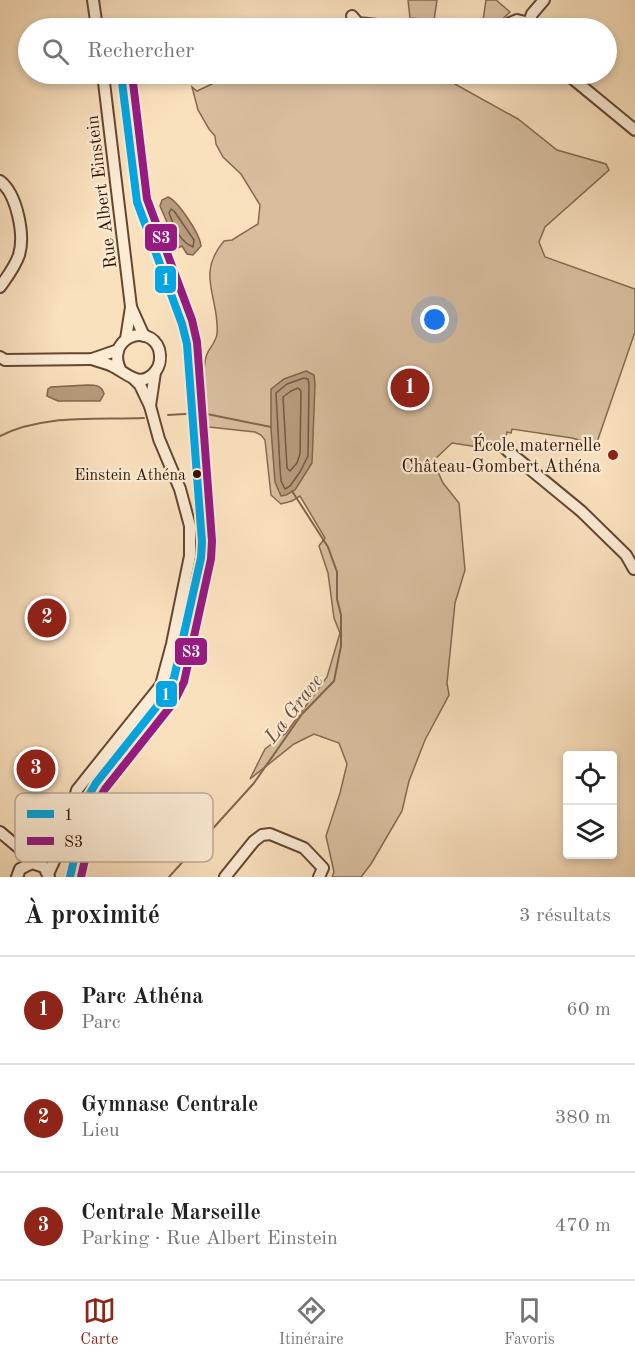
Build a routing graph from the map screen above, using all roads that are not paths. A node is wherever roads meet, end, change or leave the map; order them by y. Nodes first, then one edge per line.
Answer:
1 (93, 0) edge
2 (544, 0) edge
3 (96, 18) edge
4 (531, 18) edge
5 (104, 84) edge
6 (579, 84) edge
7 (635, 130) edge
8 (0, 181) edge
9 (0, 288) edge
10 (131, 307) junction
11 (144, 336) junction
12 (126, 339) junction
13 (118, 350) junction
14 (0, 357) edge
15 (92, 359) junction
16 (121, 371) junction
17 (155, 372) junction
18 (134, 379) junction
19 (150, 406) junction
20 (508, 451) dead end
21 (632, 562) edge
22 (635, 582) edge
23 (76, 793) edge
24 (1, 834) edge
25 (15, 845) edge
26 (34, 863) joint
27 (17, 874) edge
28 (48, 875) edge
29 (225, 877) edge
30 (319, 877) edge

1 - 3 street
2 - 4 street
5 - 10 street, Rue Albert Einstein
6 - 7 street
8 - 9 street
10 - 11 street, Rue Albert Einstein
10 - 12 street, Rue Albert Einstein
11 - 12 street
11 - 17 street
12 - 13 street
13 - 15 street
13 - 16 street
14 - 15 street
15 - 16 street
16 - 18 street
17 - 18 street
17 - 19 street
18 - 19 street
19 - 23 street
20 - 21 street
21 - 22 street
24 - 25 street
24 - 27 street
26 - 27 street
26 - 28 street
29 - 30 street

